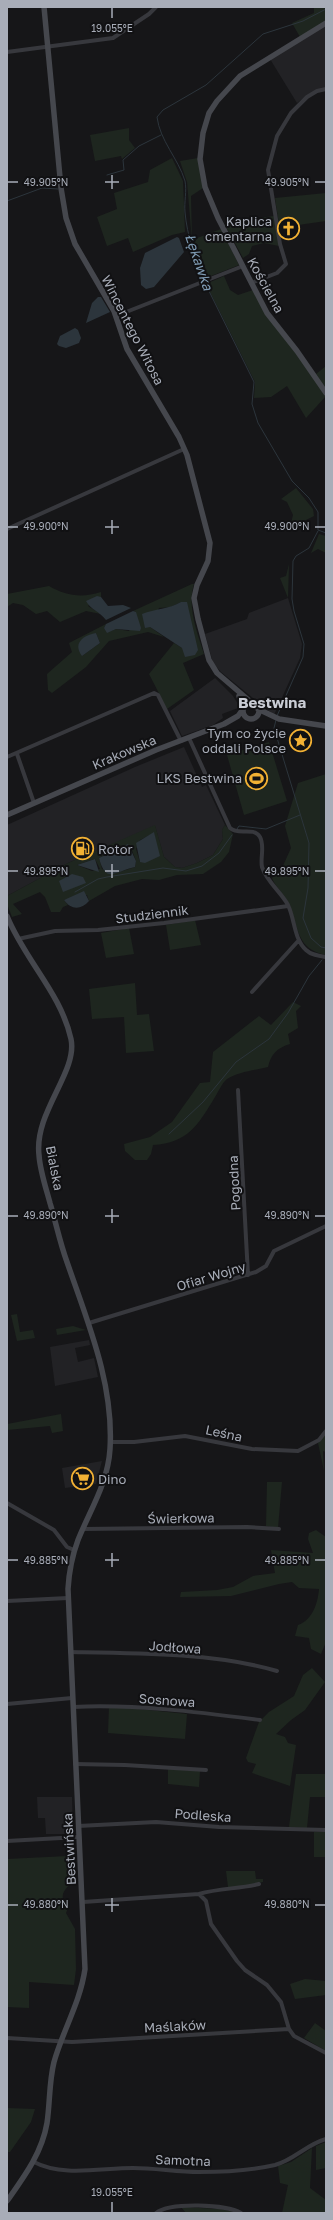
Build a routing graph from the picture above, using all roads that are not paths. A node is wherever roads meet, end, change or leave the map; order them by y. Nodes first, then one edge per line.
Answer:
1 (44, 7) edge
2 (156, 7) edge
3 (326, 23) edge
4 (47, 47) junction
5 (7, 52) edge
6 (326, 89) edge
7 (243, 266) junction
8 (251, 283) junction
9 (116, 316) junction
10 (326, 393) edge
11 (184, 449) junction
12 (7, 529) edge
13 (235, 690) junction
14 (252, 703) junction
15 (243, 709) junction
16 (258, 710) junction
17 (246, 717) junction
18 (255, 717) junction
19 (276, 719) junction
20 (224, 724) junction
21 (326, 726) edge
22 (189, 738) junction
23 (181, 741) junction
24 (17, 754) junction
25 (7, 758) edge
26 (34, 803) junction
27 (7, 815) edge
28 (288, 906) junction
29 (7, 916) edge
30 (18, 939) junction
31 (299, 940) junction
32 (326, 957) edge
33 (252, 992) dead end
34 (238, 1090) dead end
35 (326, 1226) edge
36 (248, 1275) junction
37 (89, 1323) junction
38 (326, 1431) edge
39 (110, 1442) junction
40 (7, 1503) edge
41 (83, 1529) junction
42 (279, 1529) dead end
43 (74, 1550) junction
44 (68, 1598) junction
45 (7, 1601) edge
46 (70, 1652) junction
47 (277, 1671) dead end
48 (72, 1698) junction
49 (7, 1704) edge
50 (73, 1707) junction
51 (260, 1720) dead end
52 (76, 1764) junction
53 (206, 1770) dead end
54 (78, 1826) junction
55 (326, 1830) edge
56 (79, 1837) junction
57 (7, 1841) edge
58 (259, 1884) dead end
59 (199, 1894) junction
60 (83, 1902) junction
61 (289, 2029) junction
62 (7, 2038) edge
63 (62, 2041) junction
64 (326, 2053) edge
65 (326, 2139) edge
66 (34, 2162) junction
67 (7, 2201) edge
68 (156, 2213) edge
69 (241, 2213) edge

1 - 4 street, Wincentego Witosa
2 - 4 street
3 - 7 street, Kościelna
4 - 5 street
4 - 9 street, Wincentego Witosa
6 - 8 street
7 - 8 street, Kościelna
7 - 9 street
8 - 10 street, Kościelna
9 - 11 street, Wincentego Witosa
11 - 12 street
11 - 13 street, Wincentego Witosa
13 - 14 street, Wincentego Witosa
13 - 15 street, Wincentego Witosa
14 - 15 street
14 - 16 street
15 - 17 street
15 - 20 street, Krakowska
16 - 18 street
16 - 19 street
17 - 18 street
17 - 20 street, Krakowska
18 - 19 street
19 - 21 street
20 - 22 street, Krakowska
22 - 23 street, Krakowska
22 - 28 street
23 - 24 street
23 - 26 street, Krakowska
24 - 25 street
24 - 26 street
26 - 27 street, Krakowska
28 - 30 street, Studziennik
28 - 31 street
29 - 30 street, Bialska
30 - 37 street, Bialska
31 - 32 street
31 - 33 street
34 - 36 street, Pogodna
35 - 36 street, Ofiar Wojny
36 - 37 street, Ofiar Wojny
37 - 39 street, Bialska
38 - 39 street, Leśna
39 - 41 street, Bialska
40 - 43 street
41 - 42 street, Świerkowa
41 - 43 street, Bestwińska
43 - 44 street, Bestwińska
44 - 45 street
44 - 46 street, Bestwińska
46 - 47 street, Jodłowa
46 - 48 street, Bestwińska
48 - 49 street
48 - 50 street, Bestwińska
50 - 51 street, Sosnowa
50 - 52 street, Bestwińska
52 - 53 street
52 - 54 street, Bestwińska
54 - 55 street, Podleska
54 - 56 street, Bestwińska
56 - 57 street
56 - 60 street, Bestwińska
58 - 59 street
59 - 60 street
59 - 61 street
60 - 63 street, Bestwińska
61 - 63 street, Maślaków
61 - 64 street
62 - 63 street, Maślaków
63 - 66 street, Bestwińska
65 - 66 street, Samotna
66 - 67 street, Bestwińska
68 - 69 street

